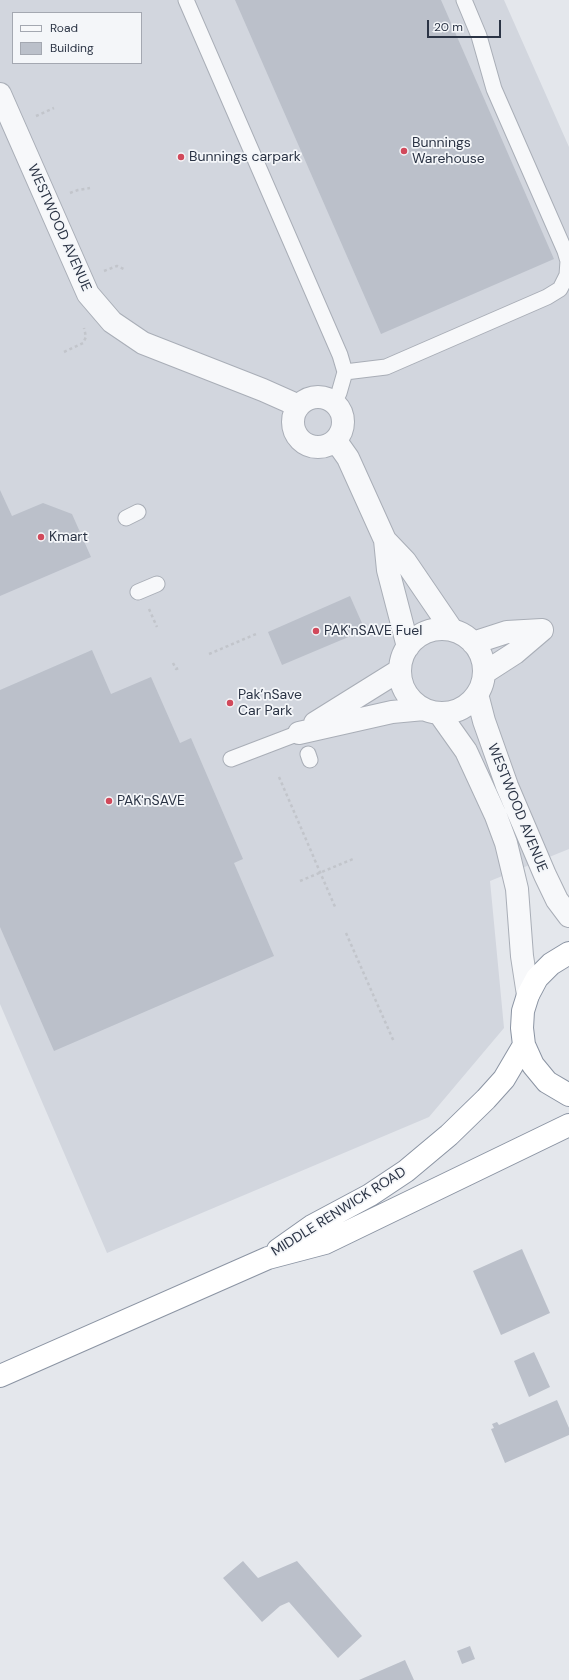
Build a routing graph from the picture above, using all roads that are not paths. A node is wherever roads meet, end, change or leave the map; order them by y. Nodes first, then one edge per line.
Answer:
1 (186, 0) edge
2 (464, 0) edge
3 (0, 94) edge
4 (6, 126) edge
5 (345, 372) junction
6 (333, 402) junction
7 (299, 406) junction
8 (336, 441) junction
9 (386, 540) junction
10 (157, 584) dead end
11 (142, 598) road end
12 (452, 630) junction
13 (473, 643) junction
14 (408, 647) junction
15 (400, 670) junction
16 (484, 673) junction
17 (478, 694) junction
18 (431, 711) junction
19 (298, 733) junction
20 (231, 759) dead end
21 (569, 916) edge
22 (569, 954) edge
23 (528, 995) junction
24 (524, 1045) junction
25 (569, 1095) edge
26 (569, 1125) edge
27 (268, 1258) junction
28 (0, 1376) edge

1 - 5 lane
2 - 5 lane
3 - 4 street, WESTWOOD AVENUE
4 - 7 street, WESTWOOD AVENUE
5 - 6 lane
6 - 7 street
6 - 8 street
7 - 8 street
8 - 9 street
9 - 12 street
9 - 14 street
10 - 11 lane
12 - 13 street
12 - 14 street
13 - 16 street
13 - 16 street
14 - 15 street
15 - 18 street
15 - 19 street
16 - 17 street
17 - 18 street
17 - 21 street, WESTWOOD AVENUE
18 - 19 street
18 - 23 street, WESTWOOD AVENUE
19 - 20 lane
22 - 23 highway
23 - 24 highway
24 - 25 highway
24 - 27 highway, MIDDLE RENWICK ROAD
26 - 27 highway, MIDDLE RENWICK ROAD
27 - 28 highway, MIDDLE RENWICK ROAD

